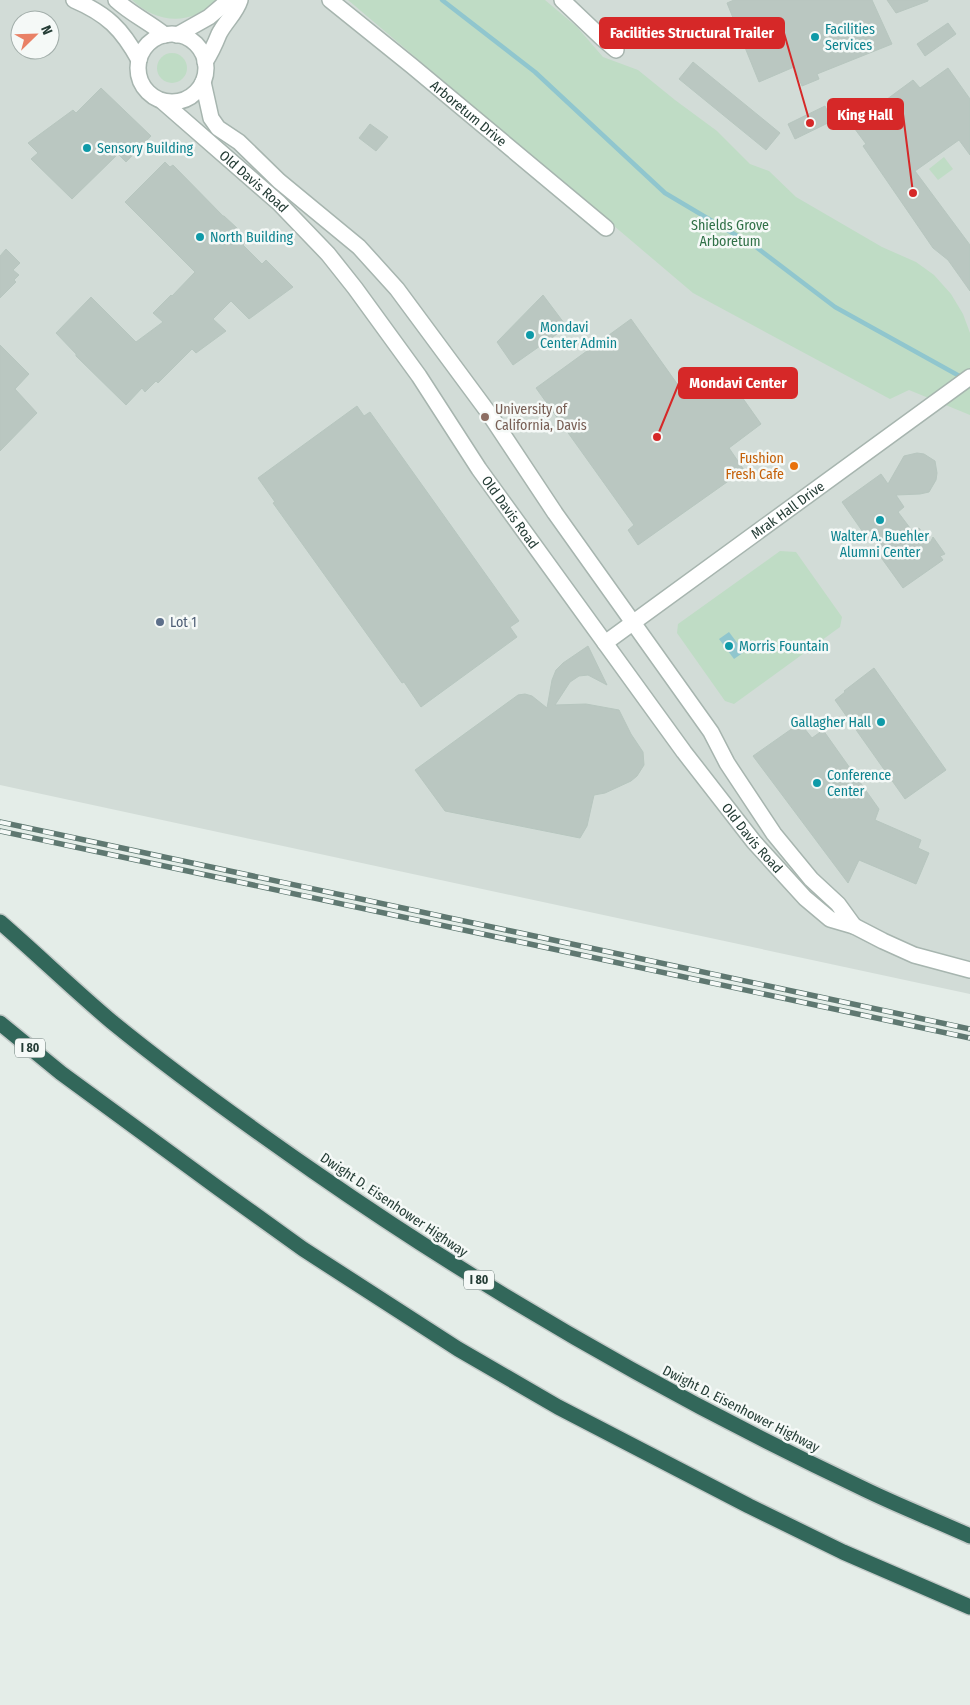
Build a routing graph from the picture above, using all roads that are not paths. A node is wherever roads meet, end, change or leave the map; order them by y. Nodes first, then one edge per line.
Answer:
1 (74, 0) edge
2 (116, 0) edge
3 (229, 0) edge
4 (240, 0) edge
5 (330, 0) edge
6 (562, 0) edge
7 (171, 35) junction
8 (616, 50) dead end
9 (139, 60) junction
10 (205, 62) junction
11 (203, 82) junction
12 (162, 101) junction
13 (606, 228) dead end
14 (970, 377) edge
15 (633, 622) junction
16 (605, 643) junction
17 (0, 922) edge
18 (854, 926) junction
19 (970, 970) edge
20 (0, 1023) edge
21 (970, 1536) edge
22 (970, 1607) edge

1 - 9 street
2 - 7 street
3 - 7 street
4 - 10 street
5 - 13 street, Arboretum Drive
6 - 8 street
7 - 9 street
7 - 10 street
9 - 12 street
10 - 11 street
11 - 12 street
11 - 15 street, Old Davis Road
12 - 16 street, Old Davis Road
14 - 15 street, Mrak Hall Drive
15 - 16 street, Mrak Hall Drive
15 - 18 street, Old Davis Road
16 - 18 street, Old Davis Road
17 - 21 highway, Dwight D. Eisenhower Highway / I 80
18 - 19 street, Old Davis Road
20 - 22 highway, I 80

